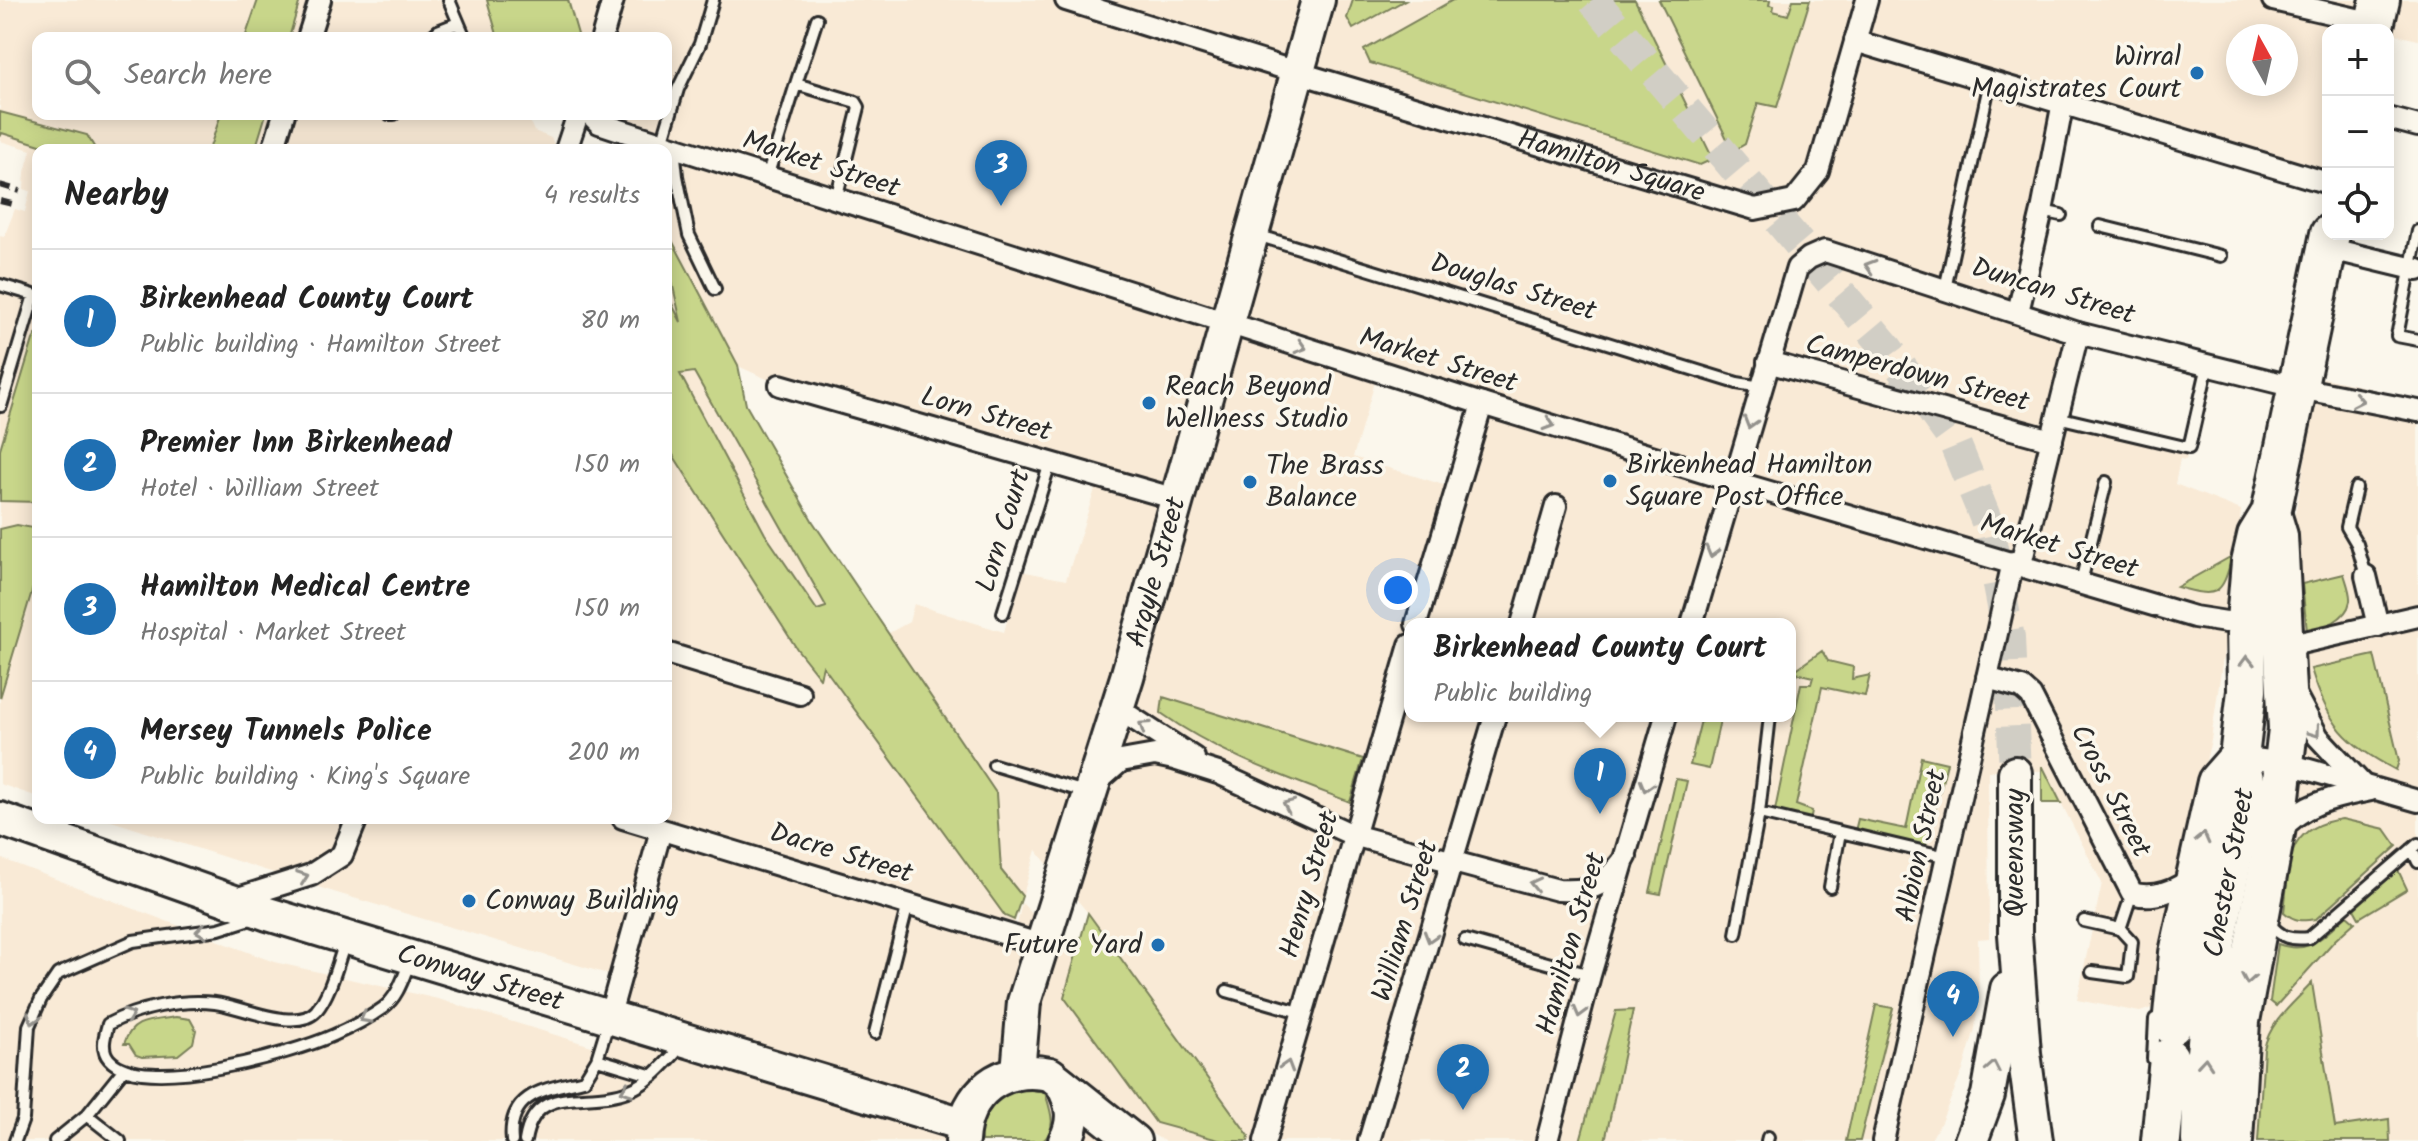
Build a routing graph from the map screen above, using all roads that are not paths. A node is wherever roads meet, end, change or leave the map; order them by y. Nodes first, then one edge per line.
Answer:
1 (320, 0) edge
2 (449, 0) edge
3 (613, 0) edge
4 (713, 0) edge
5 (1066, 0) edge
6 (1318, 0) edge
7 (1867, 0) edge
8 (2273, 0) edge
9 (1112, 7) edge
10 (2376, 18) edge
11 (817, 19) dead end
12 (458, 23) junction
13 (310, 32) edge
14 (437, 32) edge
15 (462, 32) edge
16 (604, 32) edge
17 (1853, 49) junction
18 (1296, 72) junction
19 (1990, 81) junction
20 (796, 84) junction
21 (2063, 102) junction
22 (282, 120) edge
23 (583, 120) edge
24 (595, 120) edge
25 (2394, 120) edge
26 (2418, 126) edge
27 (275, 144) edge
28 (569, 144) edge
29 (665, 144) edge
30 (668, 144) edge
31 (672, 146) edge
32 (672, 159) edge
33 (767, 177) junction
34 (2322, 181) edge
35 (836, 199) junction
36 (2100, 226) dead end
37 (2418, 231) edge
38 (1252, 233) junction
39 (2328, 241) edge
40 (2221, 256) dead end
41 (2414, 269) edge
42 (0, 285) edge
43 (715, 289) dead end
44 (1945, 289) junction
45 (32, 294) edge
46 (32, 302) edge
47 (2018, 312) junction
48 (1226, 324) junction
49 (2078, 333) junction
50 (2418, 340) edge
51 (1768, 362) junction
52 (2208, 365) junction
53 (780, 385) dead end
54 (1761, 387) junction
55 (2299, 388) junction
56 (1482, 404) junction
57 (1, 406) edge
58 (2418, 411) edge
59 (2057, 417) junction
60 (2052, 440) junction
61 (1050, 463) junction
62 (1732, 481) junction
63 (2106, 482) dead end
64 (2356, 488) dead end
65 (1176, 499) junction
66 (1556, 506) dead end
67 (2017, 563) junction
68 (2366, 576) joint
69 (2081, 582) junction
70 (1003, 613) dead end
71 (2418, 616) edge
72 (1418, 618) edge
73 (1524, 618) edge
74 (1694, 618) edge
75 (2378, 626) junction
76 (2274, 638) junction
77 (672, 655) edge
78 (1404, 665) edge
79 (1987, 678) junction
80 (800, 694) dead end
81 (1117, 708) junction
82 (1493, 722) edge
83 (1664, 722) edge
84 (1769, 722) edge
85 (2239, 757) junction
86 (2285, 763) junction
87 (994, 765) dead end
88 (1218, 773) junction
89 (2015, 773) tunnel mouth
90 (2370, 788) junction
91 (1091, 790) junction
92 (2418, 801) edge
93 (1759, 813) junction
94 (0, 819) edge
95 (355, 824) edge
96 (642, 824) edge
97 (62, 829) edge
98 (661, 830) junction
99 (1840, 832) junction
100 (1353, 835) junction
101 (2274, 838) junction
102 (2415, 846) edge
103 (1626, 857) junction
104 (1949, 858) junction
105 (1452, 862) junction
106 (2418, 862) edge
107 (2194, 876) junction
108 (1830, 887) dead end
109 (2132, 893) junction
110 (228, 901) junction
111 (908, 904) junction
112 (2260, 913) junction
113 (268, 914) junction
114 (2084, 921) dead end
115 (2120, 929) junction
116 (1736, 934) dead end
117 (2015, 934) junction
118 (1045, 937) junction
119 (346, 939) junction
120 (1465, 940) dead end
121 (410, 959) junction
122 (2092, 972) dead end
123 (1590, 975) junction
124 (1227, 991) dead end
125 (1303, 1013) junction
126 (609, 1018) junction
127 (875, 1033) dead end
128 (686, 1042) junction
129 (597, 1059) junction
130 (124, 1069) junction
131 (1018, 1072) junction
132 (653, 1076) junction
133 (1062, 1084) junction
134 (87, 1115) junction
135 (962, 1132) edge
136 (15, 1141) edge
137 (55, 1141) edge
138 (120, 1141) edge
139 (512, 1141) edge
140 (525, 1141) edge
141 (1065, 1141) edge
142 (1134, 1141) edge
143 (1265, 1141) edge
144 (1369, 1141) edge
145 (1547, 1141) edge
146 (1883, 1141) edge
147 (1971, 1141) edge
148 (2036, 1141) edge
149 (2161, 1141) edge
150 (2201, 1141) edge
151 (2233, 1141) edge

1 - 13 street
2 - 12 lane
3 - 16 street
4 - 30 lane
5 - 9 street, Hamilton Square
6 - 18 main road
7 - 17 street, Hamilton Square
8 - 10 street
9 - 18 street, Hamilton Square
11 - 20 lane
12 - 14 lane
12 - 15 lane
17 - 18 street, Hamilton Square
17 - 19 street
18 - 38 main road, Argyle Street
19 - 21 street
19 - 44 lane
20 - 33 lane
20 - 35 lane
21 - 34 street
21 - 47 street
22 - 27 street
23 - 28 street
24 - 29 street, Market Street
25 - 26 street
31 - 33 street, Market Street
32 - 43 lane
33 - 35 street, Market Street
35 - 48 street, Market Street
36 - 40 lane
37 - 41 lane
38 - 48 main road, Argyle Street
38 - 54 lane, Douglas Street
39 - 41 street
39 - 55 highway, Chester Street
41 - 50 lane
42 - 45 lane
44 - 47 street, Duncan Street
44 -> 51 street, Duncan Street
46 - 57 lane
47 - 49 street, Duncan Street
48 -> 56 street, Market Street
48 - 65 main road, Argyle Street
49 - 52 street, Duncan Street
49 - 59 street, Albion Street
51 - 54 street
51 - 60 street, Camperdown Street
52 - 55 street, Duncan Street
52 - 59 lane
53 - 61 street, Lorn Street
54 -> 62 street
55 -> 58 street, Duncan Street
55 - 76 highway, Chester Street
56 -> 62 street, Market Street
56 - 72 street
59 - 60 street, Albion Street
60 - 67 street, Albion Street
61 - 65 street, Lorn Street
61 - 70 lane, Lorn Court
62 - 67 street, Market Street
62 -> 74 street
63 - 69 lane
64 - 68 lane
65 - 81 main road, Argyle Street
66 - 73 street
67 - 69 street, Market Street
67 - 79 street, Albion Street
68 - 75 street
69 - 76 street, Market Street
71 - 75 street, Market Street
75 - 76 street, Market Street
85 -> 76 highway, Chester Street
76 - 86 highway, Chester Street
76 -> 90 street
77 - 80 street
78 - 100 street, Henry Street
79 - 104 street, Albion Street
79 - 109 street, Cross Street
88 -> 81 street
81 - 91 main road, Argyle Street
82 - 105 street, William Street
83 -> 103 street, Hamilton Street
84 - 93 lane
85 - 86 street
107 -> 85 highway
150 -> 85 highway, Chester Street
86 - 90 street
86 - 101 highway, Chester Street
87 - 91 lane
88 - 91 street
100 -> 88 street
89 - 117 main road, Queensway
90 - 92 street
90 - 101 street
91 - 118 main road, Argyle Street
93 - 99 lane
93 - 116 lane
94 - 97 main road, Conway Street
110 -> 95 street
96 - 98 street, Dacre Street
97 - 110 main road, Conway Street
98 - 111 street, Dacre Street
98 - 126 street
99 - 104 lane
99 - 108 lane
100 - 105 street
100 - 125 street, Henry Street
101 - 112 highway, Chester Street
102 - 106 lane
102 - 112 lane
103 -> 105 street
103 - 123 street, Hamilton Street
104 - 146 street, Albion Street
105 -> 144 street, William Street
107 - 109 street, Cross Street
107 - 149 highway
109 - 115 lane
110 - 113 main road, Conway Street
111 - 118 street, Dacre Street
111 - 127 lane
112 -> 151 highway, Chester Street
113 - 119 main road, Conway Street
113 -> 136 lane
114 - 115 lane
115 - 122 lane
147 -> 117 main road
117 - 148 main road
118 - 131 main road, Argyle Street
119 - 121 main road, Conway Street
130 -> 119 lane
120 - 123 lane
121 - 126 main road, Conway Street
121 -> 130 lane
123 -> 145 street, Hamilton Street
124 - 125 lane
143 -> 125 street, Henry Street
126 - 128 main road, Conway Street
126 - 129 lane
128 - 132 lane
128 - 135 main road, Conway Street
129 - 132 lane
129 - 139 lane
130 - 134 lane
131 - 133 main road
131 - 135 main road
132 -> 140 lane
133 - 141 main road
133 - 142 main road
134 - 137 lane
134 - 138 lane

